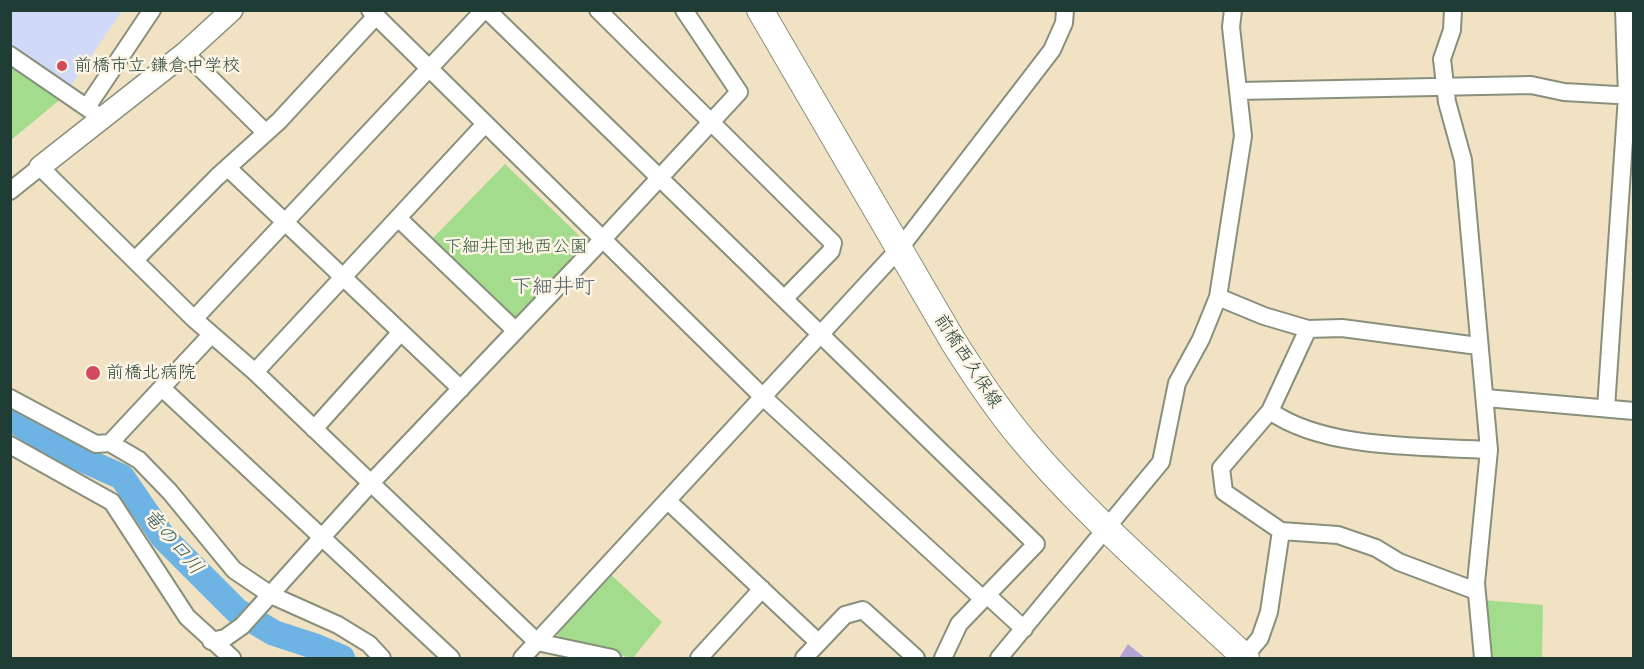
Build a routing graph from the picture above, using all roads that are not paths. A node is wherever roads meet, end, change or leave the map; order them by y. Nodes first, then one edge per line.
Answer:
1 (152, 10) edge
2 (232, 10) edge
3 (485, 10) edge
4 (598, 10) edge
5 (684, 10) edge
6 (760, 10) edge
7 (1065, 10) edge
8 (1233, 10) edge
9 (1453, 10) edge
10 (1624, 10) edge
11 (373, 13) edge
12 (184, 53) junction
13 (10, 55) edge
14 (429, 69) junction
15 (1446, 85) junction
16 (1239, 91) junction
17 (1630, 96) edge
18 (94, 113) junction
19 (711, 122) junction
20 (485, 124) junction
21 (266, 134) junction
22 (40, 167) junction
23 (228, 168) junction
24 (659, 178) junction
25 (10, 191) edge
26 (398, 218) junction
27 (285, 222) junction
28 (603, 239) junction
29 (900, 248) junction
30 (135, 260) junction
31 (343, 277) junction
32 (1218, 297) junction
33 (784, 299) junction
34 (194, 319) junction
35 (1308, 329) junction
36 (516, 331) junction
37 (401, 332) junction
38 (212, 335) junction
39 (820, 335) junction
40 (1478, 346) junction
41 (255, 372) junction
42 (162, 388) junction
43 (461, 389) junction
44 (763, 397) junction
45 (10, 398) edge
46 (1486, 398) junction
47 (1606, 408) junction
48 (1270, 411) junction
49 (1634, 411) edge
50 (314, 429) junction
51 (110, 443) junction
52 (10, 446) edge
53 (1489, 450) junction
54 (370, 484) junction
55 (668, 501) junction
56 (1108, 528) junction
57 (1281, 531) junction
58 (322, 538) junction
59 (762, 589) junction
60 (1476, 591) junction
61 (985, 597) junction
62 (267, 598) junction
63 (1024, 628) junction
64 (211, 640) junction
65 (537, 642) junction
66 (818, 642) junction
67 (232, 658) edge
68 (382, 658) edge
69 (451, 658) edge
70 (522, 658) edge
71 (612, 658) edge
72 (699, 658) edge
73 (804, 658) edge
74 (916, 658) edge
75 (943, 658) edge
76 (999, 658) edge
77 (1245, 658) edge
78 (1483, 658) edge

1 - 18 street
2 - 12 street
3 - 14 street
3 - 24 street
4 - 19 street
5 - 19 street
6 - 29 main road, 前橋西久保線
7 - 29 street
8 - 16 street
9 - 15 street
10 - 17 street
11 - 14 street
11 - 21 street
12 - 18 street
12 - 21 street
13 - 18 street
14 - 20 street
14 - 27 street
15 - 16 street
15 - 17 street
15 - 40 street
16 - 32 street
17 - 47 street
18 - 22 street
19 - 24 street
19 - 33 street
20 - 26 street
20 - 28 street
21 - 23 street
22 - 25 street
22 - 30 street
23 - 27 street
23 - 30 street
24 - 28 street
24 - 33 street
26 - 31 street
26 - 36 street
27 - 31 street
27 - 34 street
28 - 36 street
28 - 44 street
29 - 39 street
29 - 56 main road, 前橋西久保線
30 - 34 street
31 - 37 street
31 - 41 street
32 - 35 street
32 - 56 street
33 - 39 street
34 - 38 street
35 - 40 street
35 - 48 street
36 - 43 street
37 - 43 street
37 - 50 street
38 - 41 street
38 - 42 street
39 - 44 street
39 - 61 street
40 - 46 street
41 - 50 street
42 - 51 street
42 - 58 street
43 - 54 street
44 - 55 street
44 - 61 street
45 - 51 street
46 - 47 street
46 - 53 street
47 - 49 street
48 - 53 street
48 - 57 street
50 - 54 street
51 - 62 street
52 - 64 street
53 - 60 street
54 - 58 street
54 - 65 street
55 - 59 street
55 - 65 street
56 - 63 street
56 - 77 main road, 前橋西久保線
57 - 60 street
57 - 77 street
58 - 62 street
58 - 69 street
59 - 66 street
59 - 72 street
60 - 78 street
61 - 63 street
61 - 75 street
62 - 64 street
62 - 68 street
63 - 76 street
64 - 67 street
65 - 70 street
65 - 71 street
66 - 73 street
66 - 74 street

